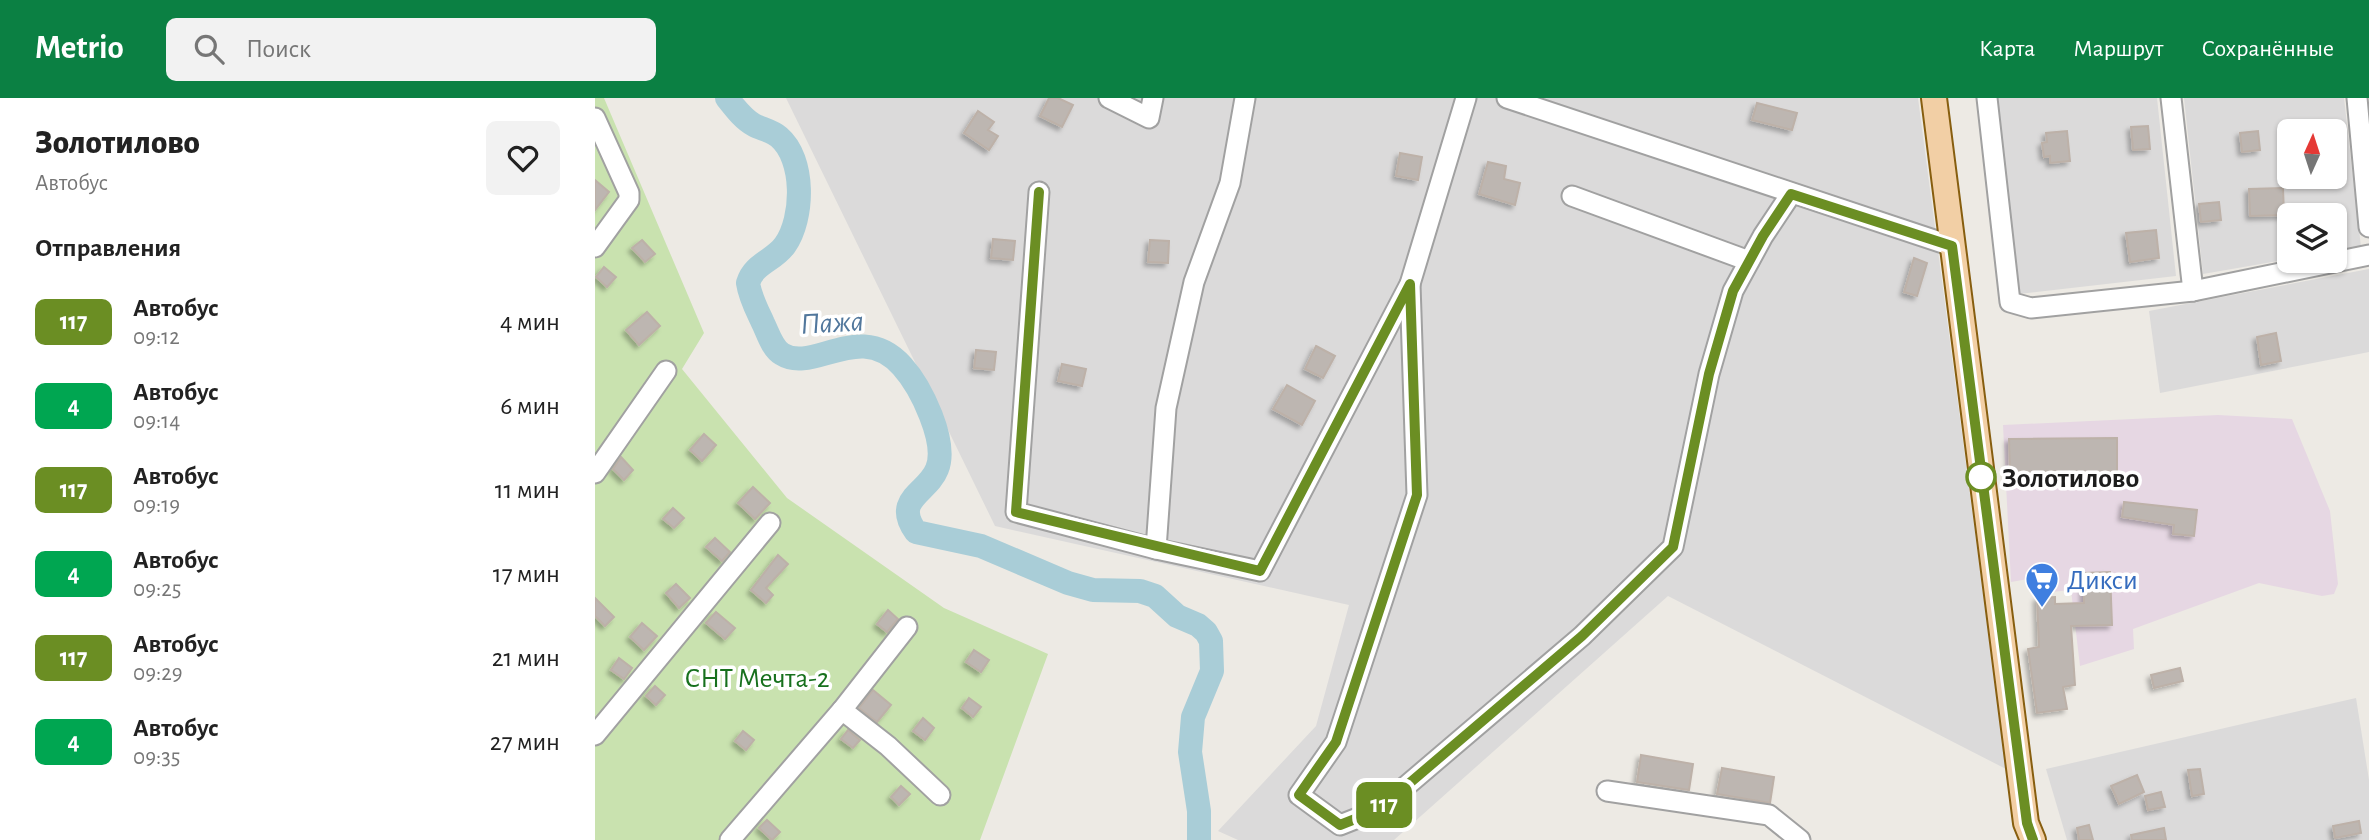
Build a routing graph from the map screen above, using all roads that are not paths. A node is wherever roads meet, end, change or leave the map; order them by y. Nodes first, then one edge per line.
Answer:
1 (1109, 98) edge
2 (1153, 98) edge
3 (1245, 98) edge
4 (1465, 98) edge
5 (1507, 98) edge
6 (1934, 98) edge
7 (1987, 98) edge
8 (2171, 98) edge
9 (2357, 98) edge
10 (595, 118) edge
11 (1039, 192) dead end
12 (1791, 194) junction
13 (1572, 196) dead end
14 (2369, 228) edge
15 (1952, 246) junction
16 (595, 247) edge
17 (2369, 255) edge
18 (1749, 261) junction
19 (1410, 284) junction
20 (2193, 291) junction
21 (666, 371) dead end
22 (595, 473) edge
23 (770, 523) dead end
24 (1156, 549) junction
25 (907, 627) dead end
26 (842, 710) junction
27 (595, 735) edge
28 (1607, 791) dead end
29 (940, 795) dead end
30 (730, 840) edge
31 (1800, 840) edge
32 (2033, 840) edge

1 - 2 street
3 - 24 street
4 - 19 street
5 - 12 street
6 - 15 main road
7 - 20 street
8 - 20 street
9 - 14 street
10 - 16 street
11 - 24 street
12 - 15 street
12 - 18 street
13 - 18 street
15 - 32 main road
17 - 20 street
18 - 19 street
19 - 24 street
21 - 22 street
23 - 27 street
25 - 26 street
26 - 29 street
26 - 30 street
28 - 31 street

